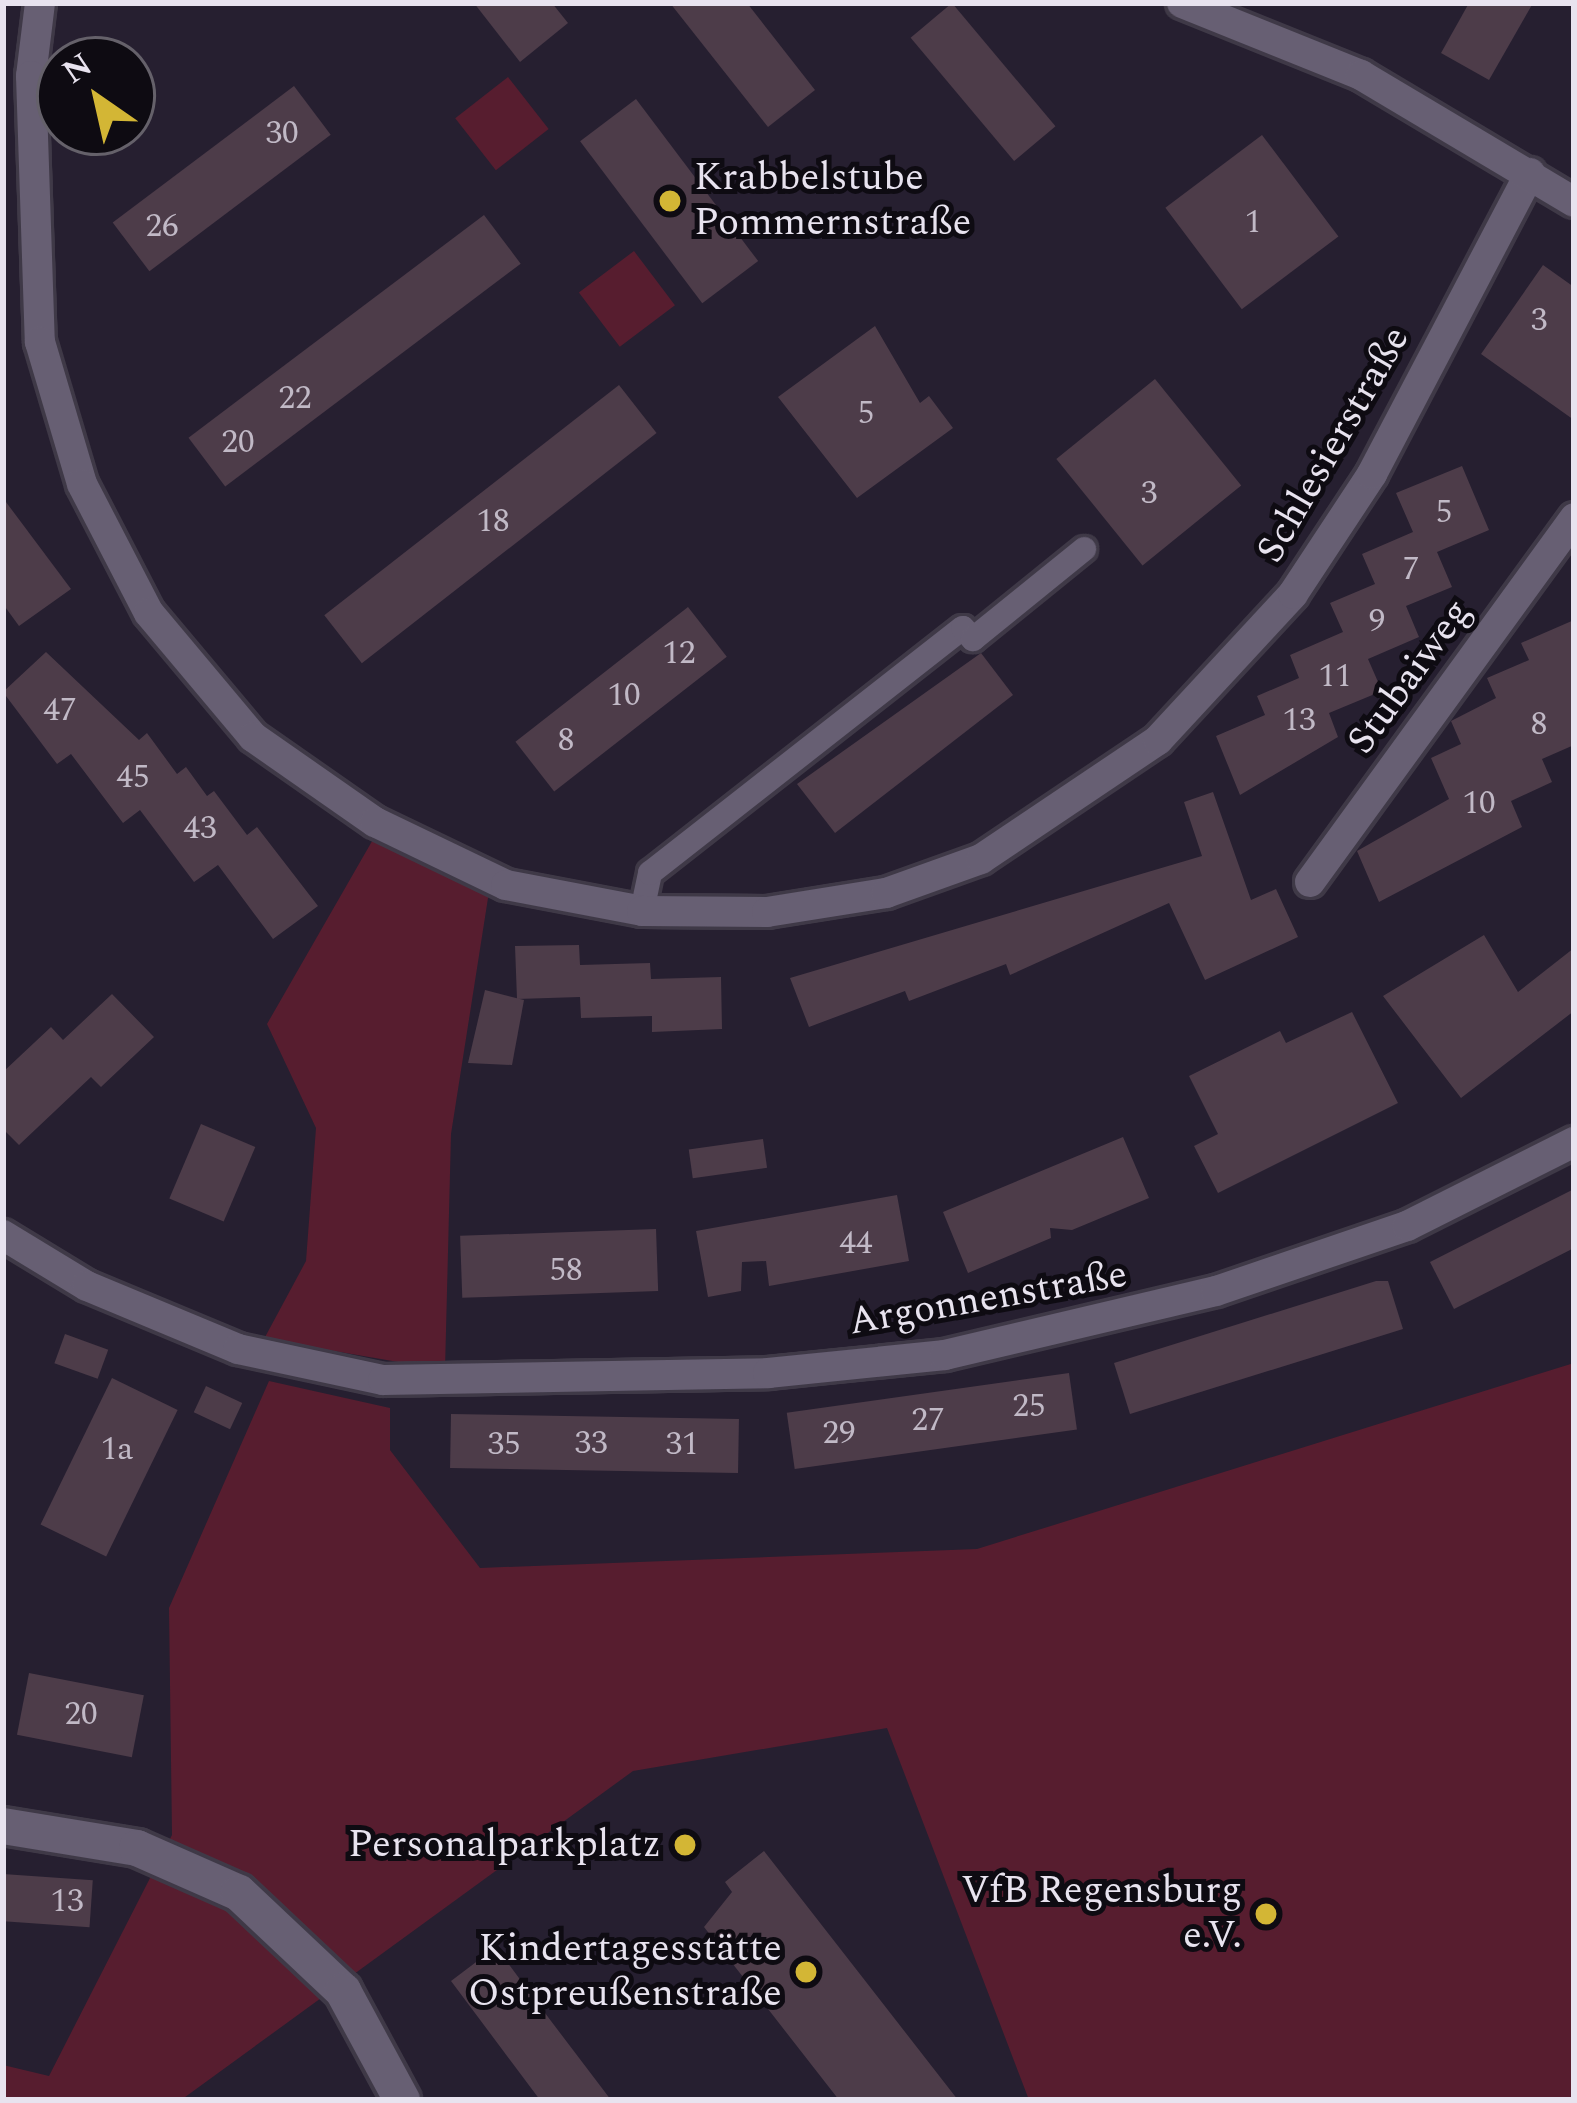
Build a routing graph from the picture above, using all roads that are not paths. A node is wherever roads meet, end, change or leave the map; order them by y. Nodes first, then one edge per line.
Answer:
1 (40, 3) edge
2 (1182, 3) edge
3 (1530, 173) junction
4 (1574, 202) edge
5 (1574, 518) edge
6 (1084, 549) dead end
7 (1310, 882) dead end
8 (642, 911) junction
9 (1574, 1142) edge
10 (3, 1235) edge
11 (3, 1826) edge
12 (401, 2100) edge

1 - 8 street, Schlesierstraße
2 - 3 street
3 - 4 street
3 - 8 street, Schlesierstraße
5 - 7 street, Stubaiweg
6 - 8 street
9 - 10 street, Argonnenstraße
11 - 12 street

